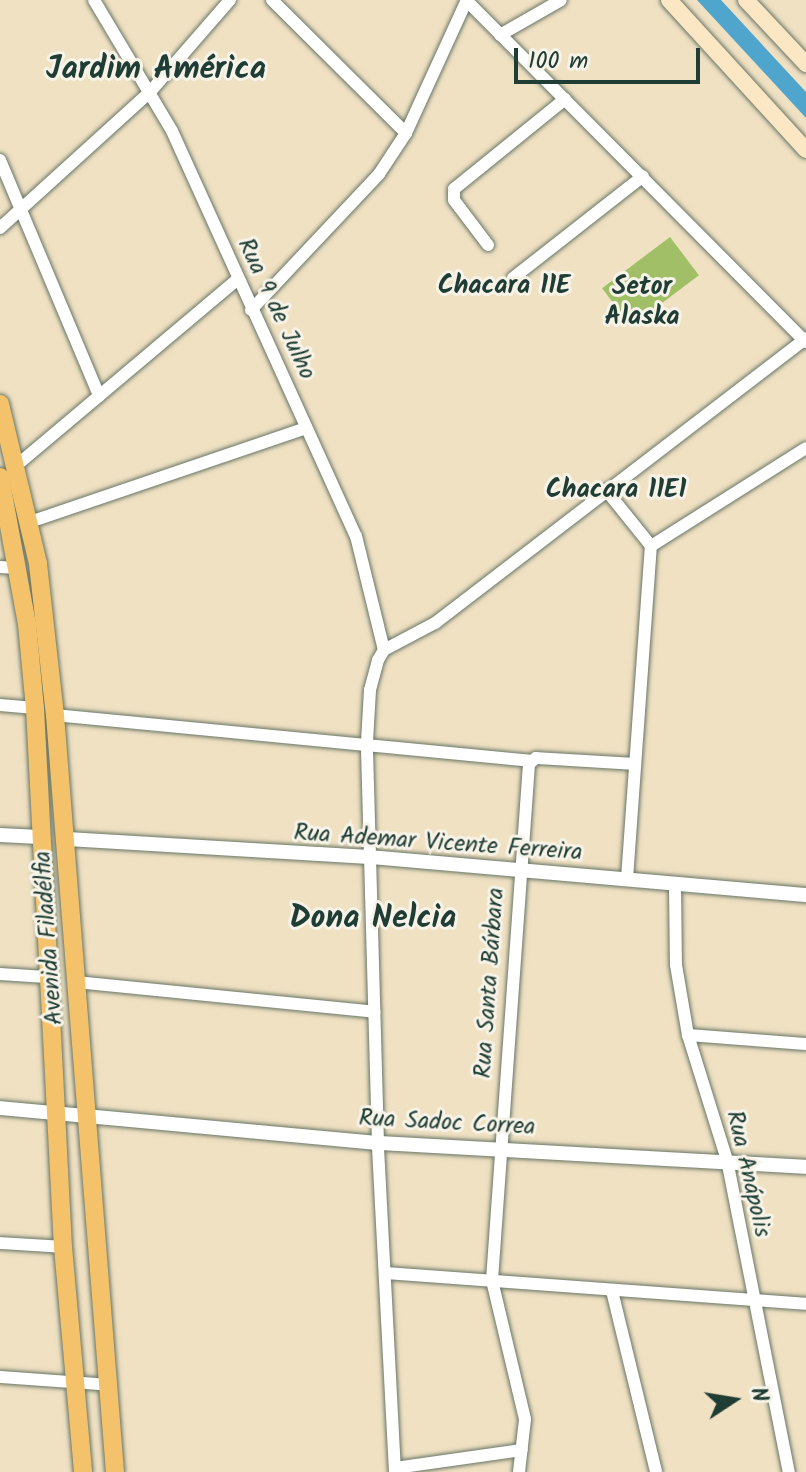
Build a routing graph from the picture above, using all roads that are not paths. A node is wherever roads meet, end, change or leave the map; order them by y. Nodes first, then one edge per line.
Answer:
1 (94, 0) edge
2 (230, 0) edge
3 (272, 0) edge
4 (466, 0) edge
5 (561, 0) edge
6 (669, 0) edge
7 (746, 0) edge
8 (500, 35) junction
9 (806, 64) edge
10 (150, 92) junction
11 (565, 99) junction
12 (406, 133) junction
13 (806, 150) edge
14 (0, 160) edge
15 (643, 176) junction
16 (20, 210) junction
17 (0, 228) edge
18 (488, 245) dead end
19 (513, 278) dead end
20 (237, 280) junction
21 (251, 310) junction
22 (805, 340) edge
23 (99, 396) junction
24 (0, 404) edge
25 (306, 428) junction
26 (806, 448) edge
27 (17, 465) junction
28 (0, 477) edge
29 (606, 490) junction
30 (30, 522) junction
31 (651, 546) junction
32 (8, 568) edge
33 (381, 655) junction
34 (0, 705) edge
35 (35, 708) junction
36 (55, 715) junction
37 (367, 742) junction
38 (534, 760) junction
39 (634, 764) junction
40 (0, 835) edge
41 (39, 837) junction
42 (66, 839) junction
43 (370, 857) junction
44 (521, 870) junction
45 (627, 879) junction
46 (675, 886) junction
47 (806, 895) edge
48 (0, 974) edge
49 (46, 977) junction
50 (76, 982) junction
51 (374, 1012) junction
52 (688, 1035) junction
53 (806, 1044) edge
54 (0, 1108) edge
55 (57, 1112) junction
56 (86, 1115) junction
57 (378, 1143) junction
58 (499, 1149) junction
59 (727, 1160) junction
60 (806, 1167) edge
61 (0, 1243) edge
62 (63, 1247) junction
63 (385, 1273) junction
64 (492, 1280) junction
65 (612, 1291) junction
66 (751, 1301) junction
67 (806, 1304) edge
68 (0, 1377) edge
69 (77, 1383) junction
70 (111, 1385) junction
71 (522, 1450) junction
72 (395, 1470) edge
73 (83, 1472) edge
74 (115, 1472) edge
75 (519, 1472) edge
76 (656, 1472) edge
77 (789, 1472) edge

1 - 10 street, Rua 9 de Julho
2 - 10 street
3 - 12 street
4 - 8 street
4 - 12 street
5 - 8 street
6 - 13 main road
7 - 9 main road
8 - 11 street
10 - 16 street
10 - 20 street, Rua 9 de Julho
11 - 15 street
11 - 18 street
12 - 21 street
14 - 16 street
15 - 19 street
15 - 22 street
16 - 17 street
16 - 23 street
20 - 21 street, Rua 9 de Julho
20 - 23 street
21 - 25 street, Rua 9 de Julho
22 - 29 street
23 - 27 street
24 - 27 main road, Avenida Filadélfia
25 - 30 street
25 - 33 street, Rua 9 de Julho
26 - 31 street
27 - 30 main road, Avenida Filadélfia
28 - 32 main road, Avenida Filadélfia
29 - 31 street
29 - 33 street
30 - 36 main road, Avenida Filadélfia
31 - 39 street
32 - 35 main road, Avenida Filadélfia
33 - 37 street
34 - 35 street
35 - 41 main road, Avenida Filadélfia
36 - 37 street
36 - 42 main road, Avenida Filadélfia
37 - 38 street
37 - 43 street
38 - 39 street
38 - 44 street, Rua Santa Bárbara
39 - 45 street
40 - 41 street
41 - 42 street
41 - 49 main road, Avenida Filadélfia
42 - 43 street, Rua Ademar Vicente Ferreira
42 - 50 main road, Avenida Filadélfia
43 - 44 street, Rua Ademar Vicente Ferreira
43 - 51 street
44 - 45 street, Rua Ademar Vicente Ferreira
44 - 58 street, Rua Santa Bárbara
45 - 46 street, Rua Ademar Vicente Ferreira
46 - 47 street, Rua Ademar Vicente Ferreira
46 - 52 street, Rua Anápolis
48 - 49 street
49 - 55 main road, Avenida Filadélfia
50 - 51 street
50 - 56 main road, Avenida Filadélfia
51 - 57 street
52 - 53 street
52 - 59 street, Rua Anápolis
54 - 55 street, Rua Sadoc Correa
55 - 56 street, Rua Sadoc Correa
55 - 62 main road, Avenida Filadélfia
56 - 57 street, Rua Sadoc Correa
56 - 70 main road, Avenida Filadélfia
57 - 58 street, Rua Sadoc Correa
57 - 63 street
58 - 59 street, Rua Sadoc Correa
58 - 64 street, Rua Santa Bárbara
59 - 60 street, Rua Sadoc Correa
59 - 66 street, Rua Anápolis
61 - 62 street
62 - 69 main road, Avenida Filadélfia
63 - 64 street
63 - 72 street
64 - 65 street
64 - 71 street, Rua Santa Bárbara
65 - 66 street
65 - 76 street
66 - 67 street
66 - 77 street, Rua Anápolis
68 - 69 street
69 - 70 street
69 - 73 main road, Avenida Filadélfia
70 - 74 main road, Avenida Filadélfia
71 - 72 street
71 - 75 street, Rua Santa Bárbara

